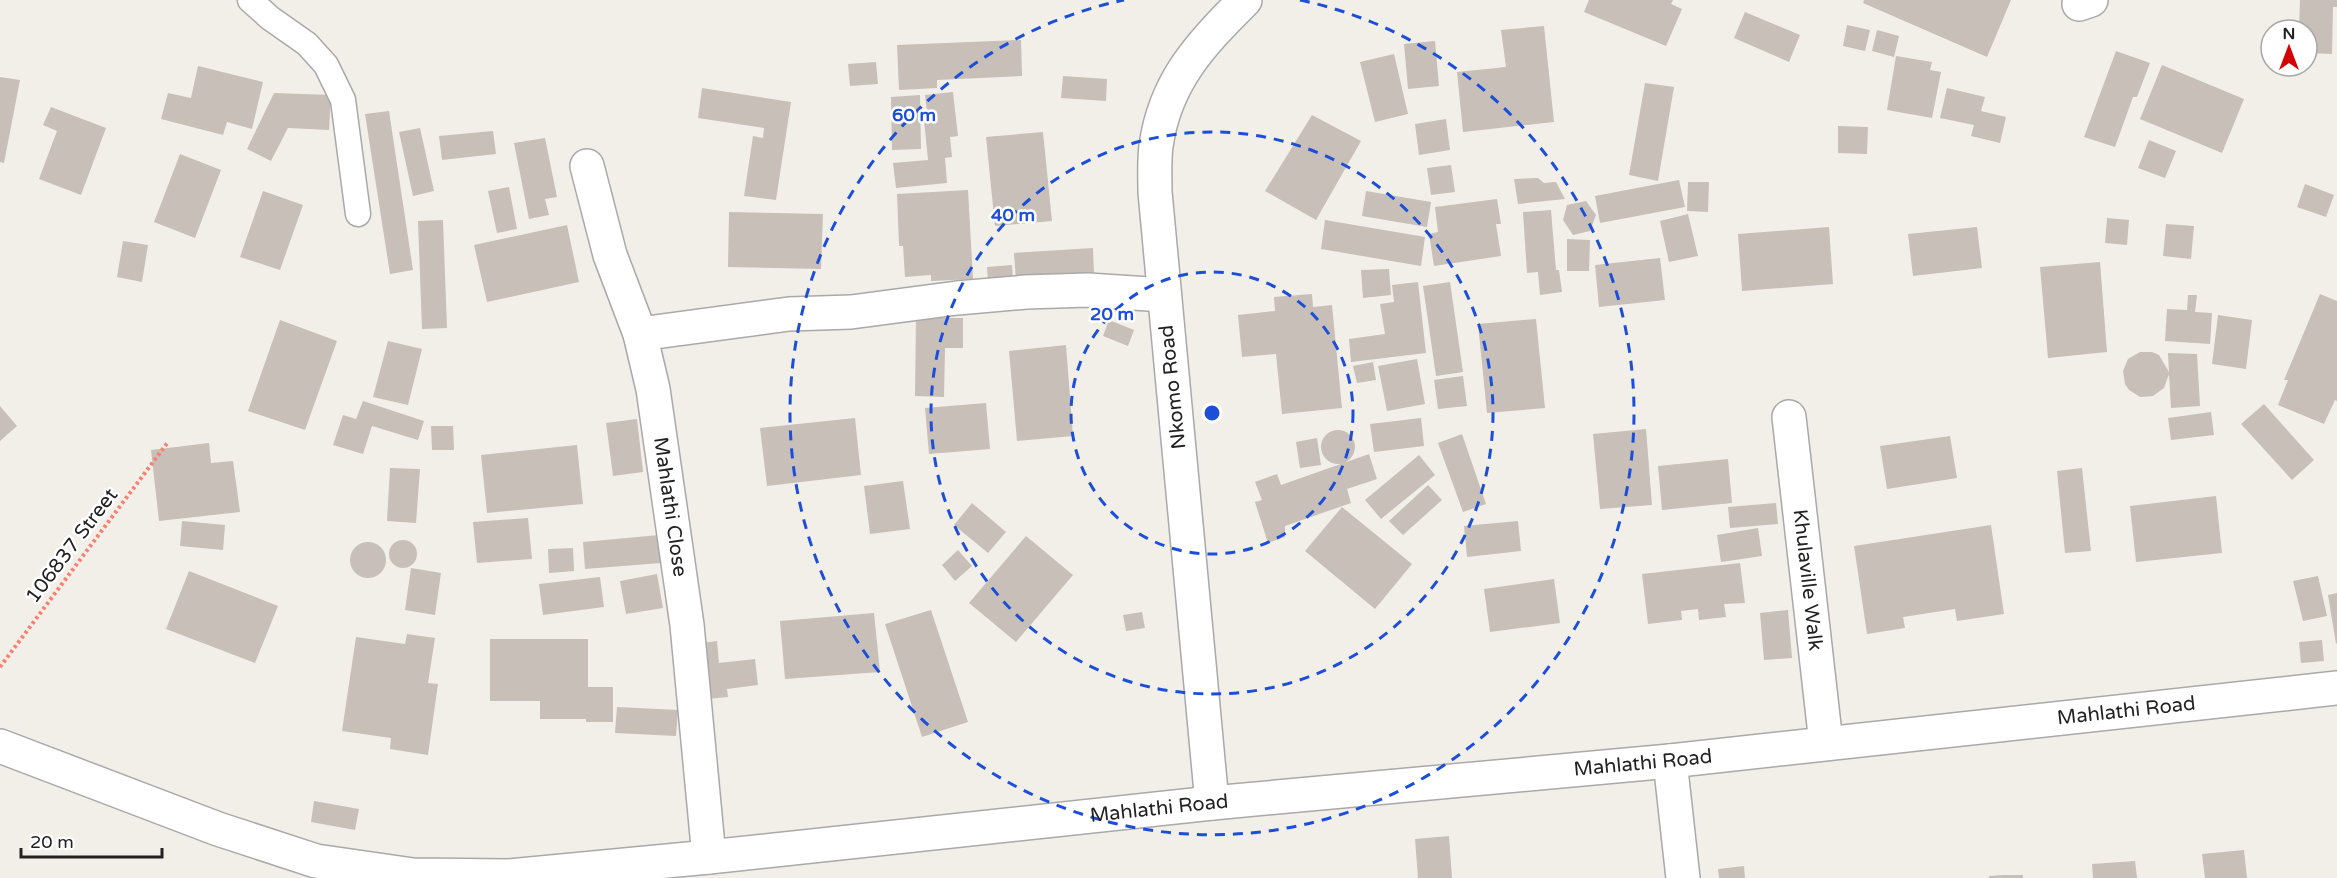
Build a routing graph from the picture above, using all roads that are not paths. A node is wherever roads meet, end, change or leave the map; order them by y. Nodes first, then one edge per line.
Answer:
1 (250, 0) edge
2 (1245, 0) edge
3 (587, 166) dead end
4 (358, 214) dead end
5 (1164, 295) junction
6 (640, 334) junction
7 (1789, 417) dead end
8 (2337, 688) edge
9 (1826, 743) junction
10 (0, 746) edge
11 (1670, 761) junction
12 (1212, 803) junction
13 (709, 857) junction
14 (316, 869) edge
15 (1683, 878) edge

1 - 4 lane
2 - 5 street, Nkomo Road
3 - 6 street, Mahlathi Close
5 - 6 street
5 - 12 street, Nkomo Road
6 - 13 street, Mahlathi Close
7 - 9 street, Khulaville Walk
8 - 9 street, Mahlathi Road
9 - 11 street, Mahlathi Road
10 - 14 street, Mahlathi Road
11 - 12 street, Mahlathi Road
11 - 15 street
12 - 13 street, Mahlathi Road
13 - 14 street, Mahlathi Road

